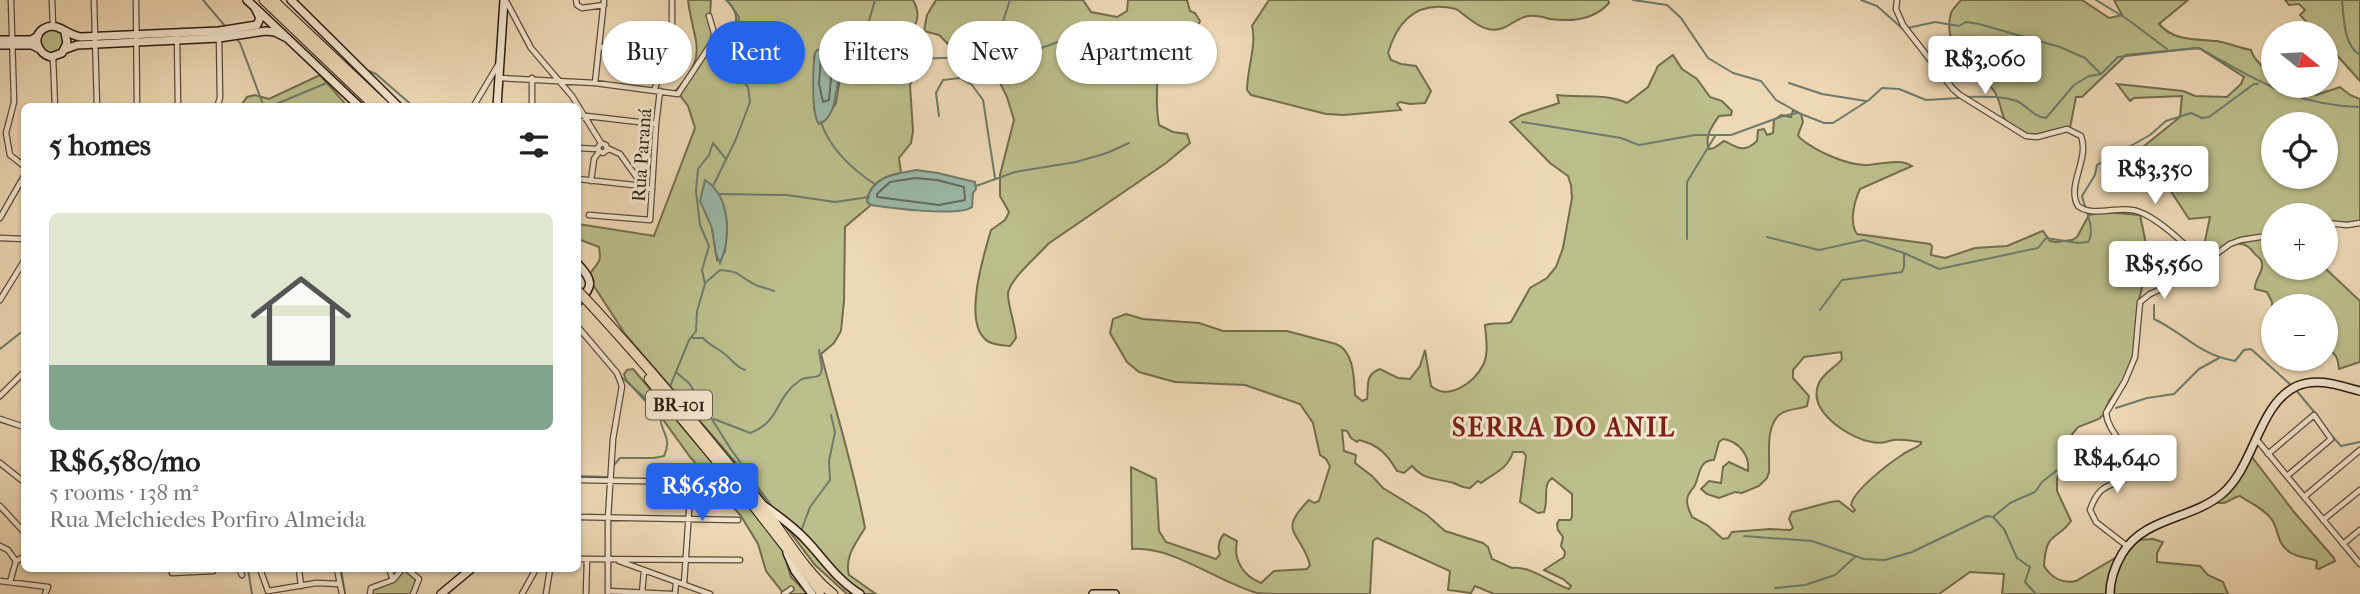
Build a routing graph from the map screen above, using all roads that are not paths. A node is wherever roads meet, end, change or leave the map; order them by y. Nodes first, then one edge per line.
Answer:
1 (11, 0) edge
2 (52, 0) edge
3 (94, 0) edge
4 (136, 0) edge
5 (247, 0) edge
6 (264, 0) edge
7 (273, 0) edge
8 (291, 0) edge
9 (505, 0) edge
10 (576, 0) edge
11 (670, 0) edge
12 (1898, 0) edge
13 (604, 2) edge
14 (255, 8) junction
15 (709, 16) dead end
16 (53, 26) junction
17 (65, 33) junction
18 (219, 35) junction
19 (38, 36) junction
20 (177, 37) junction
21 (288, 38) junction
22 (137, 39) junction
23 (95, 41) junction
24 (0, 43) edge
25 (13, 43) junction
26 (602, 47) edge
27 (38, 48) junction
28 (599, 48) junction
29 (66, 49) junction
30 (53, 57) junction
31 (500, 61) junction
32 (499, 78) junction
33 (532, 78) junction
34 (559, 82) junction
35 (595, 83) junction
36 (657, 91) junction
37 (55, 103) edge
38 (97, 103) edge
39 (137, 103) edge
40 (178, 103) edge
41 (218, 103) edge
42 (356, 103) edge
43 (372, 103) edge
44 (382, 103) edge
45 (395, 103) edge
46 (475, 103) edge
47 (497, 103) edge
48 (532, 103) edge
49 (576, 103) edge
50 (581, 111) edge
51 (581, 116) edge
52 (584, 116) junction
53 (656, 124) junction
54 (3, 133) edge
55 (601, 143) junction
56 (581, 148) edge
57 (607, 148) junction
58 (598, 151) junction
59 (21, 164) edge
60 (581, 180) edge
61 (21, 181) edge
62 (592, 181) junction
63 (643, 186) junction
64 (652, 190) junction
65 (589, 215) dead end
66 (0, 218) edge
67 (2360, 223) edge
68 (2338, 224) edge
69 (2261, 237) edge
70 (0, 238) edge
71 (21, 239) edge
72 (2204, 263) junction
73 (21, 266) edge
74 (581, 268) edge
75 (581, 295) edge
76 (581, 298) edge
77 (0, 300) edge
78 (581, 303) edge
79 (592, 310) junction
80 (581, 331) edge
81 (21, 375) edge
82 (2360, 391) edge
83 (0, 396) edge
84 (0, 419) edge
85 (21, 426) edge
86 (2257, 440) junction
87 (2360, 450) edge
88 (2268, 454) junction
89 (0, 463) edge
90 (2287, 476) junction
91 (21, 480) edge
92 (581, 480) edge
93 (612, 480) junction
94 (2360, 490) edge
95 (2304, 497) junction
96 (762, 505) junction
97 (0, 506) edge
98 (581, 517) edge
99 (608, 518) junction
100 (690, 519) junction
101 (738, 520) dead end
102 (2323, 520) junction
103 (21, 529) edge
104 (2360, 530) edge
105 (782, 543) junction
106 (2343, 544) junction
107 (0, 546) edge
108 (2127, 546) junction
109 (21, 558) edge
110 (687, 558) junction
111 (581, 559) edge
112 (587, 559) junction
113 (612, 560) junction
114 (740, 560) dead end
115 (16, 561) junction
116 (2360, 564) edge
117 (644, 570) junction
118 (185, 572) edge
119 (240, 572) edge
120 (261, 572) edge
121 (299, 572) edge
122 (338, 572) edge
123 (390, 572) edge
124 (402, 572) edge
125 (409, 572) edge
126 (468, 572) edge
127 (534, 572) edge
128 (550, 572) edge
129 (172, 573) dead end
130 (242, 575) dead end
131 (393, 580) junction
132 (0, 581) edge
133 (10, 582) junction
134 (676, 582) junction
135 (340, 584) junction
136 (684, 584) junction
137 (301, 586) junction
138 (791, 589) dead end
139 (268, 592) edge
140 (608, 592) edge
141 (443, 593) edge
142 (642, 593) edge
143 (45, 594) edge
144 (342, 594) edge
145 (370, 594) edge
146 (413, 594) edge
147 (522, 594) edge
148 (546, 594) edge
149 (586, 594) edge
150 (673, 594) edge
151 (708, 594) edge
152 (783, 594) edge
153 (812, 594) edge
154 (823, 594) edge
155 (833, 594) edge
156 (860, 594) edge
157 (1093, 594) edge
158 (1115, 594) edge
159 (2110, 594) edge

1 - 25 street
2 - 16 street
3 - 23 street
4 - 22 street
5 - 14 street
6 - 43 highway
7 - 44 highway
8 - 45 street
9 - 31 street
9 - 34 street
10 - 13 street
11 - 36 street, Rua Paraná
12 - 72 street
13 - 28 street
14 - 18 street
14 - 21 street
15 - 36 street
16 - 17 street
16 - 19 street
17 - 23 street
17 - 29 street
18 - 20 street
18 - 21 street
18 - 41 street
19 - 25 street
19 - 27 street
20 - 22 street
20 - 40 street
21 - 42 street
22 - 23 street
22 - 39 street
23 - 29 street
23 - 38 street
24 - 25 street
25 - 27 street
25 - 54 street
26 - 28 street
27 - 30 street
28 - 35 street
29 - 30 street
30 - 37 street
31 - 32 street
31 - 46 street
32 - 33 street
32 - 47 street
33 - 34 street
33 - 48 street
34 - 35 street
34 - 49 street
35 - 36 street
36 - 53 street, Rua Paraná
50 - 52 street
51 - 52 street
52 - 53 street
52 - 55 street
53 - 64 street, Rua Paraná
54 - 59 street
55 - 57 street
55 - 58 street
56 - 58 street
57 - 58 street
57 - 63 street
58 - 62 street
60 - 62 street
61 - 66 street
62 - 63 street
63 - 64 street
64 - 65 street, Rua Paraná
67 - 68 street
69 - 72 street
70 - 71 street
72 - 108 street
73 - 77 street
74 - 76 street
75 - 79 highway, BR-101, bridge
78 - 79 highway, BR-101
79 - 96 highway, BR-101
79 - 105 highway, BR-101
80 - 93 street
81 - 83 street
82 - 86 street
84 - 85 street
86 - 88 street
86 - 108 street
87 - 95 street
88 - 90 street
88 - 90 street
89 - 91 street
90 - 95 street
92 - 93 street
93 - 99 street
93 - 100 street
94 - 102 street
95 - 102 street
96 - 155 highway, BR-101
96 - 156 street
97 - 103 street
98 - 99 street
99 - 100 street
99 - 113 street
100 - 101 street
100 - 110 street
102 - 106 street
104 - 106 street
105 - 153 street
105 - 154 highway, BR-101
106 - 116 street
107 - 115 street
108 - 159 street
109 - 115 street
110 - 113 street
110 - 114 street
110 - 136 street
111 - 112 street
112 - 113 street
112 - 149 street
113 - 117 street
113 - 140 street
115 - 133 street
117 - 134 street
117 - 142 street
118 - 129 street
119 - 130 street
120 - 139 street
121 - 137 street
122 - 135 street
123 - 131 street
124 - 131 street
125 - 146 street
126 - 141 street
127 - 147 street
128 - 148 street
131 - 145 street
132 - 133 street
133 - 143 street
134 - 136 street
134 - 150 street
135 - 137 street
135 - 144 street
136 - 151 street
137 - 139 street
138 - 152 street
140 - 142 street
142 - 150 street
157 - 158 street

